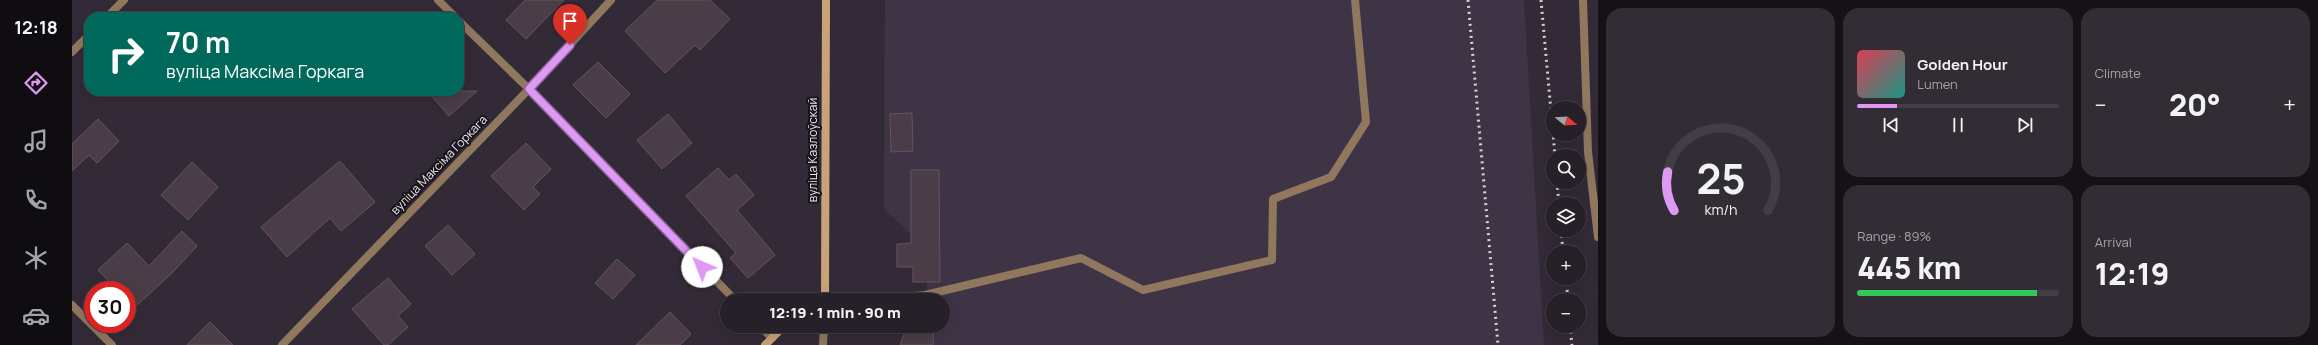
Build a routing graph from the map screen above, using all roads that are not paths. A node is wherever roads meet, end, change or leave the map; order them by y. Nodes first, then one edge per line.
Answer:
1 (124, 0) edge
2 (438, 0) edge
3 (611, 0) edge
4 (826, 0) edge
5 (1355, 0) edge
6 (1584, 0) edge
7 (112, 12) edge
8 (450, 12) edge
9 (464, 26) edge
10 (84, 40) edge
11 (72, 52) edge
12 (529, 89) junction
13 (1598, 237) edge
14 (728, 293) edge
15 (825, 293) edge
16 (933, 293) edge
17 (72, 305) edge
18 (767, 333) edge
19 (777, 333) edge
20 (824, 333) edge
21 (772, 338) junction
22 (112, 345) edge
23 (282, 345) edge
24 (765, 345) edge
25 (824, 345) edge

1 - 7 street
2 - 8 street
3 - 12 street, вуліца Максіма Горкага
4 - 15 street, вуліца Казлоўскай
5 - 16 street
6 - 13 street
9 - 12 street
10 - 11 street
12 - 14 street
12 - 23 street, вуліца Максіма Горкага
17 - 22 street
18 - 21 street
19 - 21 street
20 - 25 street
21 - 24 street

